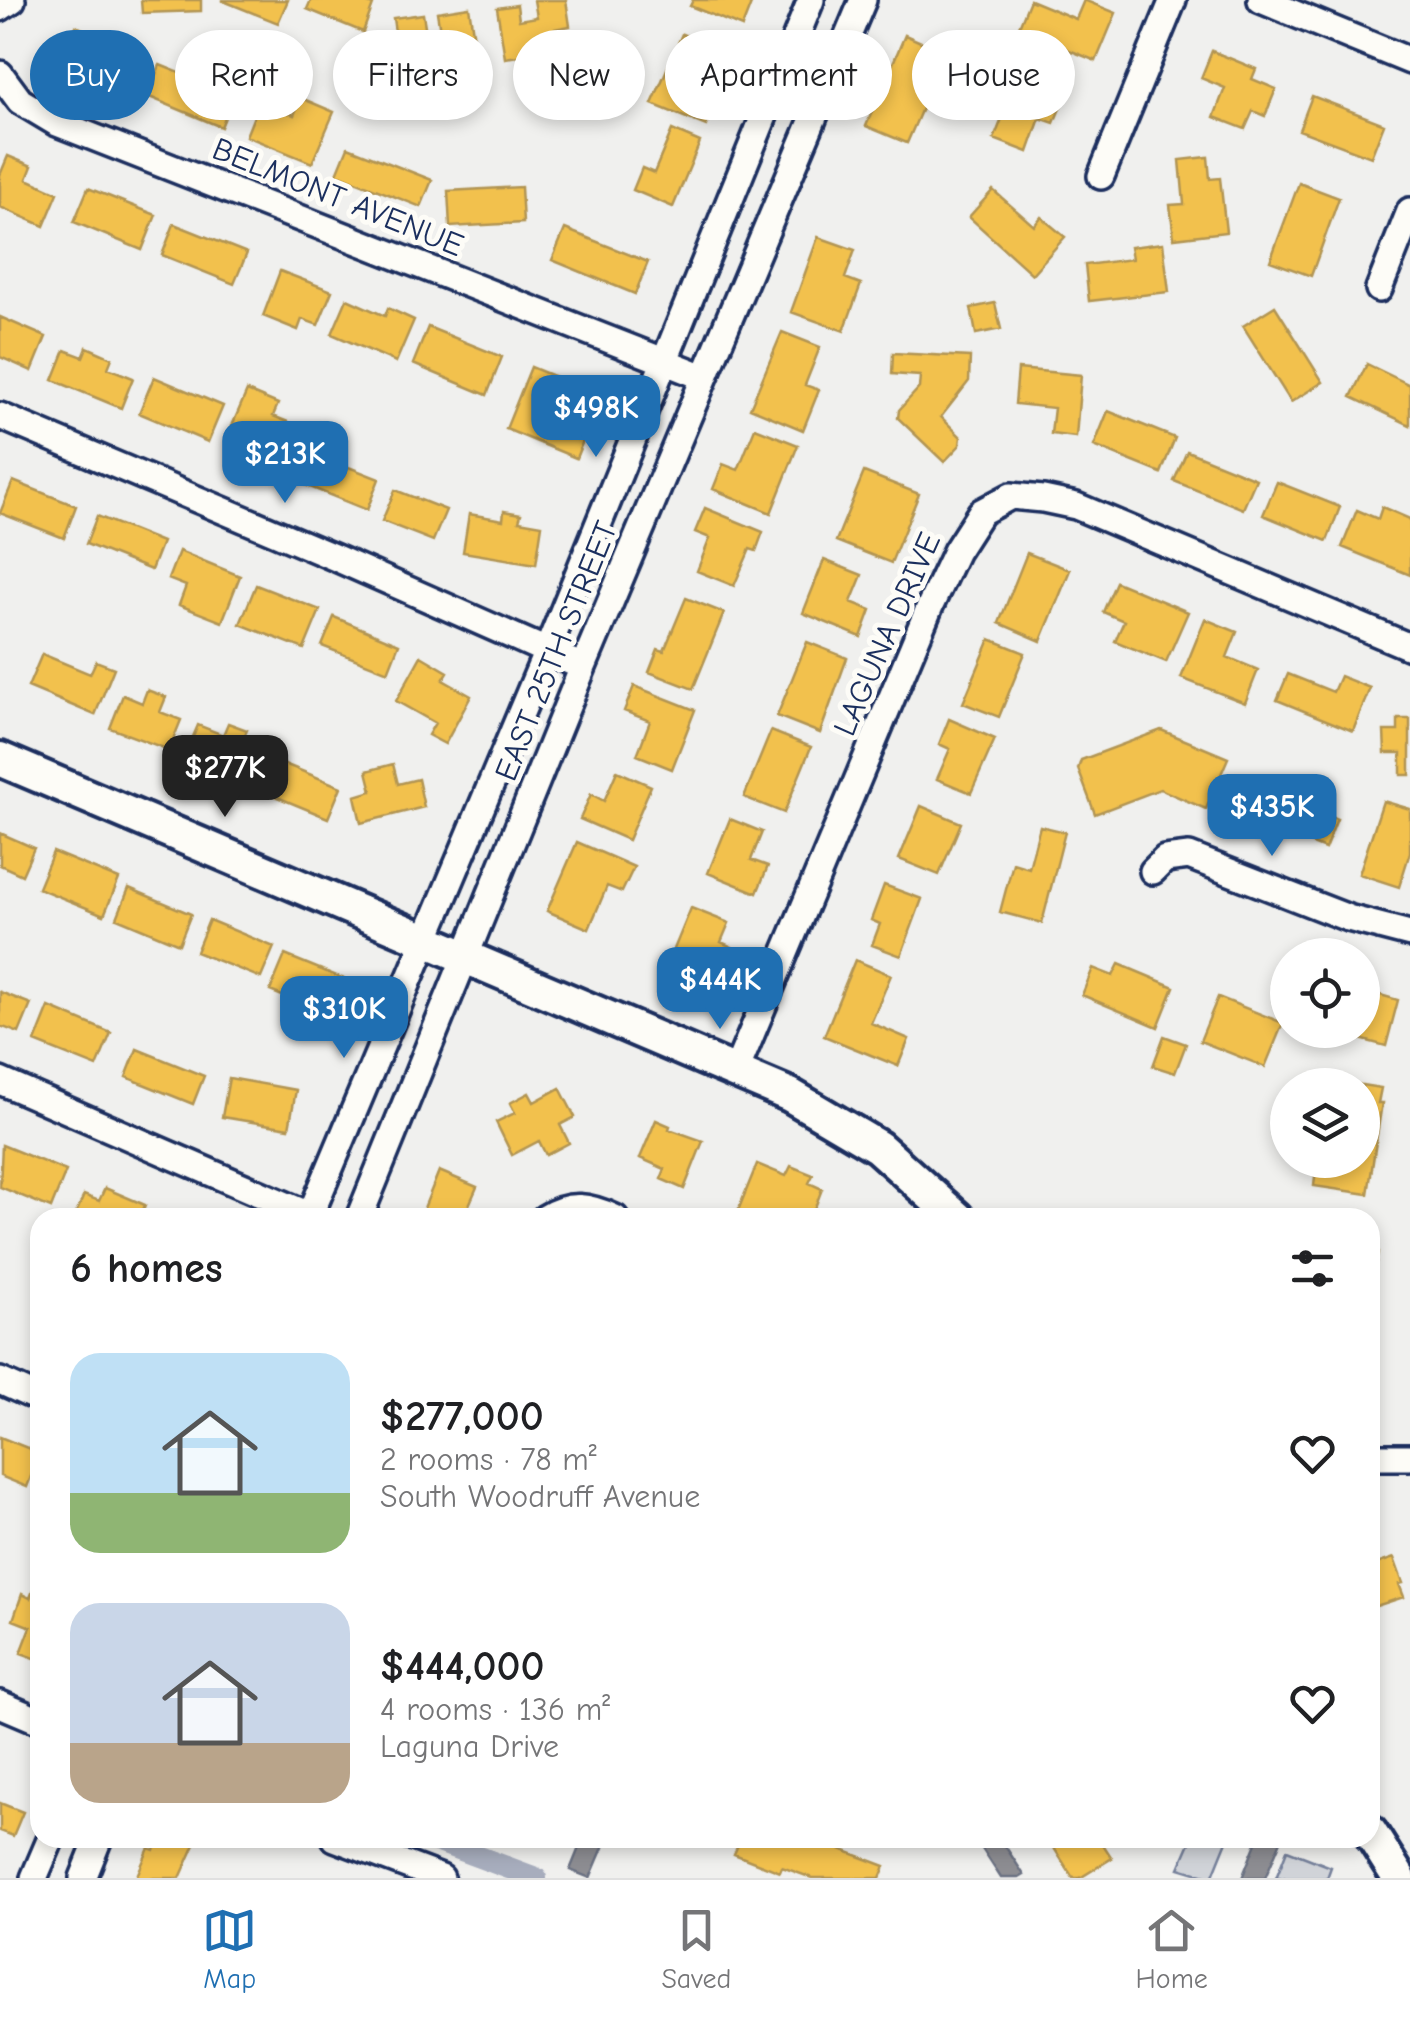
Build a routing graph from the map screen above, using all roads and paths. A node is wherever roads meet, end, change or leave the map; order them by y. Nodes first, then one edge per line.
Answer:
1 (12, 0) edge
2 (811, 0) edge
3 (863, 0) edge
4 (1172, 0) edge
5 (1261, 0) edge
6 (0, 8) edge
7 (1410, 61) edge
8 (0, 74) edge
9 (1101, 176) dead end
10 (1410, 211) edge
11 (1379, 289) dead end
12 (666, 362) junction
13 (704, 377) junction
14 (0, 416) edge
15 (1410, 647) edge
16 (547, 651) junction
17 (583, 667) junction
18 (0, 758) edge
19 (1153, 872) dead end
20 (1410, 934) edge
21 (425, 940) junction
22 (468, 957) junction
23 (741, 1059) junction
24 (0, 1081) edge
25 (291, 1208) edge
26 (316, 1208) edge
27 (363, 1208) edge
28 (560, 1208) edge
29 (593, 1208) edge
30 (947, 1208) edge
31 (0, 1381) edge
32 (30, 1394) edge
33 (1380, 1457) edge
34 (1410, 1457) edge
35 (0, 1704) edge
36 (30, 1717) edge
37 (1380, 1847) edge
38 (47, 1848) edge
39 (96, 1848) edge
40 (362, 1848) edge
41 (34, 1878) edge
42 (82, 1878) edge
43 (441, 1878) edge
44 (1400, 1878) edge

1 - 6 street
2 - 12 street, EAST 25TH STREET
3 - 13 street, EAST 25TH STREET
4 - 9 street
5 - 7 street
8 - 12 street, BELMONT AVENUE
10 - 11 street
12 - 13 street, BELMONT AVENUE
12 - 16 street, EAST 25TH STREET
13 - 17 street, EAST 25TH STREET
14 - 16 street
15 - 23 street, LAGUNA DRIVE
16 - 17 street
16 - 21 street, EAST 25TH STREET
17 - 22 street, EAST 25TH STREET
18 - 21 main road
19 - 20 street
21 - 22 main road
21 - 26 street, EAST 25TH STREET
22 - 23 main road
22 - 27 street, EAST 25TH STREET
23 - 30 main road
24 - 25 street
28 - 29 street
31 - 32 street
33 - 34 street
35 - 36 street
37 - 44 main road
38 - 41 street
39 - 42 street
40 - 43 street

